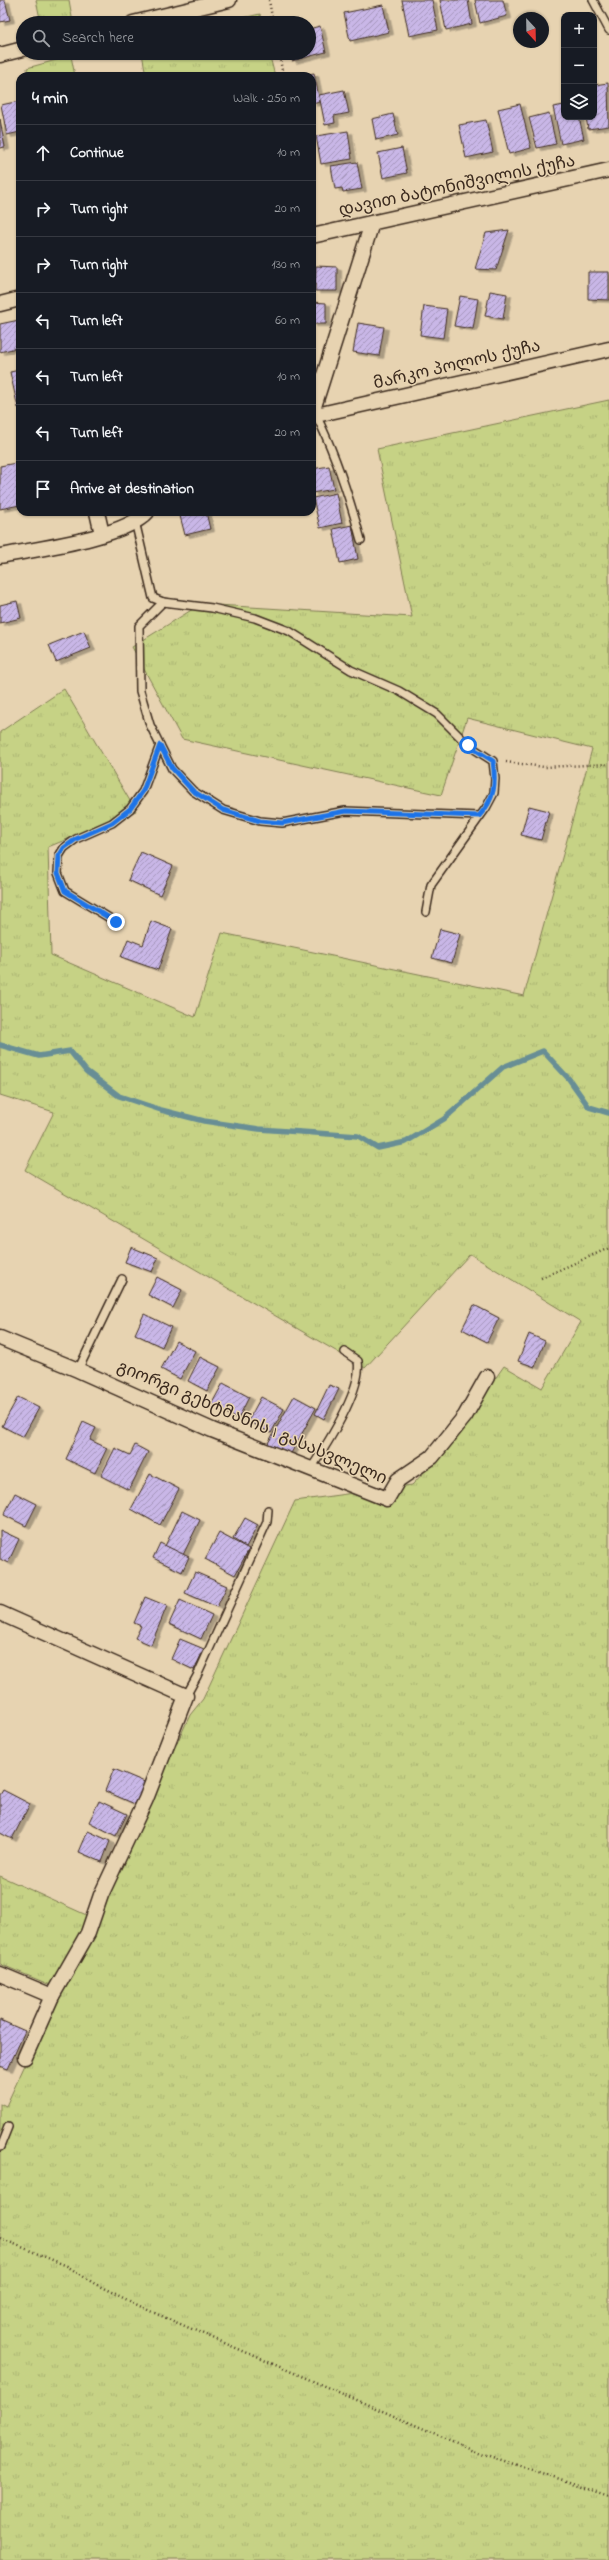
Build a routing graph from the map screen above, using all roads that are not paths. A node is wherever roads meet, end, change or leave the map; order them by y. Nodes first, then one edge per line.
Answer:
1 (229, 0) edge
2 (593, 0) edge
3 (162, 16) edge
4 (609, 30) edge
5 (16, 51) edge
6 (0, 55) edge
7 (609, 170) edge
8 (372, 223) junction
9 (316, 235) edge
10 (16, 300) edge
11 (0, 304) edge
12 (609, 349) edge
13 (316, 404) edge
14 (316, 413) edge
15 (316, 419) edge
16 (98, 516) edge
17 (142, 516) edge
18 (135, 521) junction
19 (102, 534) junction
20 (361, 540) dead end
21 (0, 556) edge
22 (163, 602) junction
23 (160, 745) junction
24 (479, 816) junction
25 (426, 912) dead end
26 (116, 922) dead end
27 (122, 1279) dead end
28 (0, 1338) edge
29 (345, 1352) dead end
30 (78, 1370) junction
31 (487, 1377) dead end
32 (310, 1470) junction
33 (268, 1510) dead end
34 (0, 1613) edge
35 (186, 1696) junction
36 (0, 1974) edge
37 (52, 1996) junction
38 (25, 2057) dead end
39 (8, 2127) dead end
40 (0, 2147) edge

1 - 3 street
2 - 4 lane
5 - 6 street
7 - 8 street, დავით ბატონიშვილის ქუჩა
8 - 9 street, დავით ბატონიშვილის ქუჩა
8 - 13 street
10 - 11 street
12 - 14 street, მარკო პოლოს ქუჩა
15 - 20 lane
16 - 19 street
17 - 18 street
18 - 19 street
18 - 22 lane
19 - 21 street
22 - 23 lane
22 - 24 lane
23 - 24 lane
23 - 26 lane
24 - 25 lane
27 - 30 lane
28 - 30 street, გიორგი გეხტმანის I გასასვლელი
29 - 32 lane
30 - 32 street, გიორგი გეხტმანის I გასასვლელი
31 - 32 street, გიორგი გეხტმანის I გასასვლელი
33 - 35 lane
34 - 35 street
35 - 37 street
36 - 37 street
37 - 38 street
39 - 40 lane

